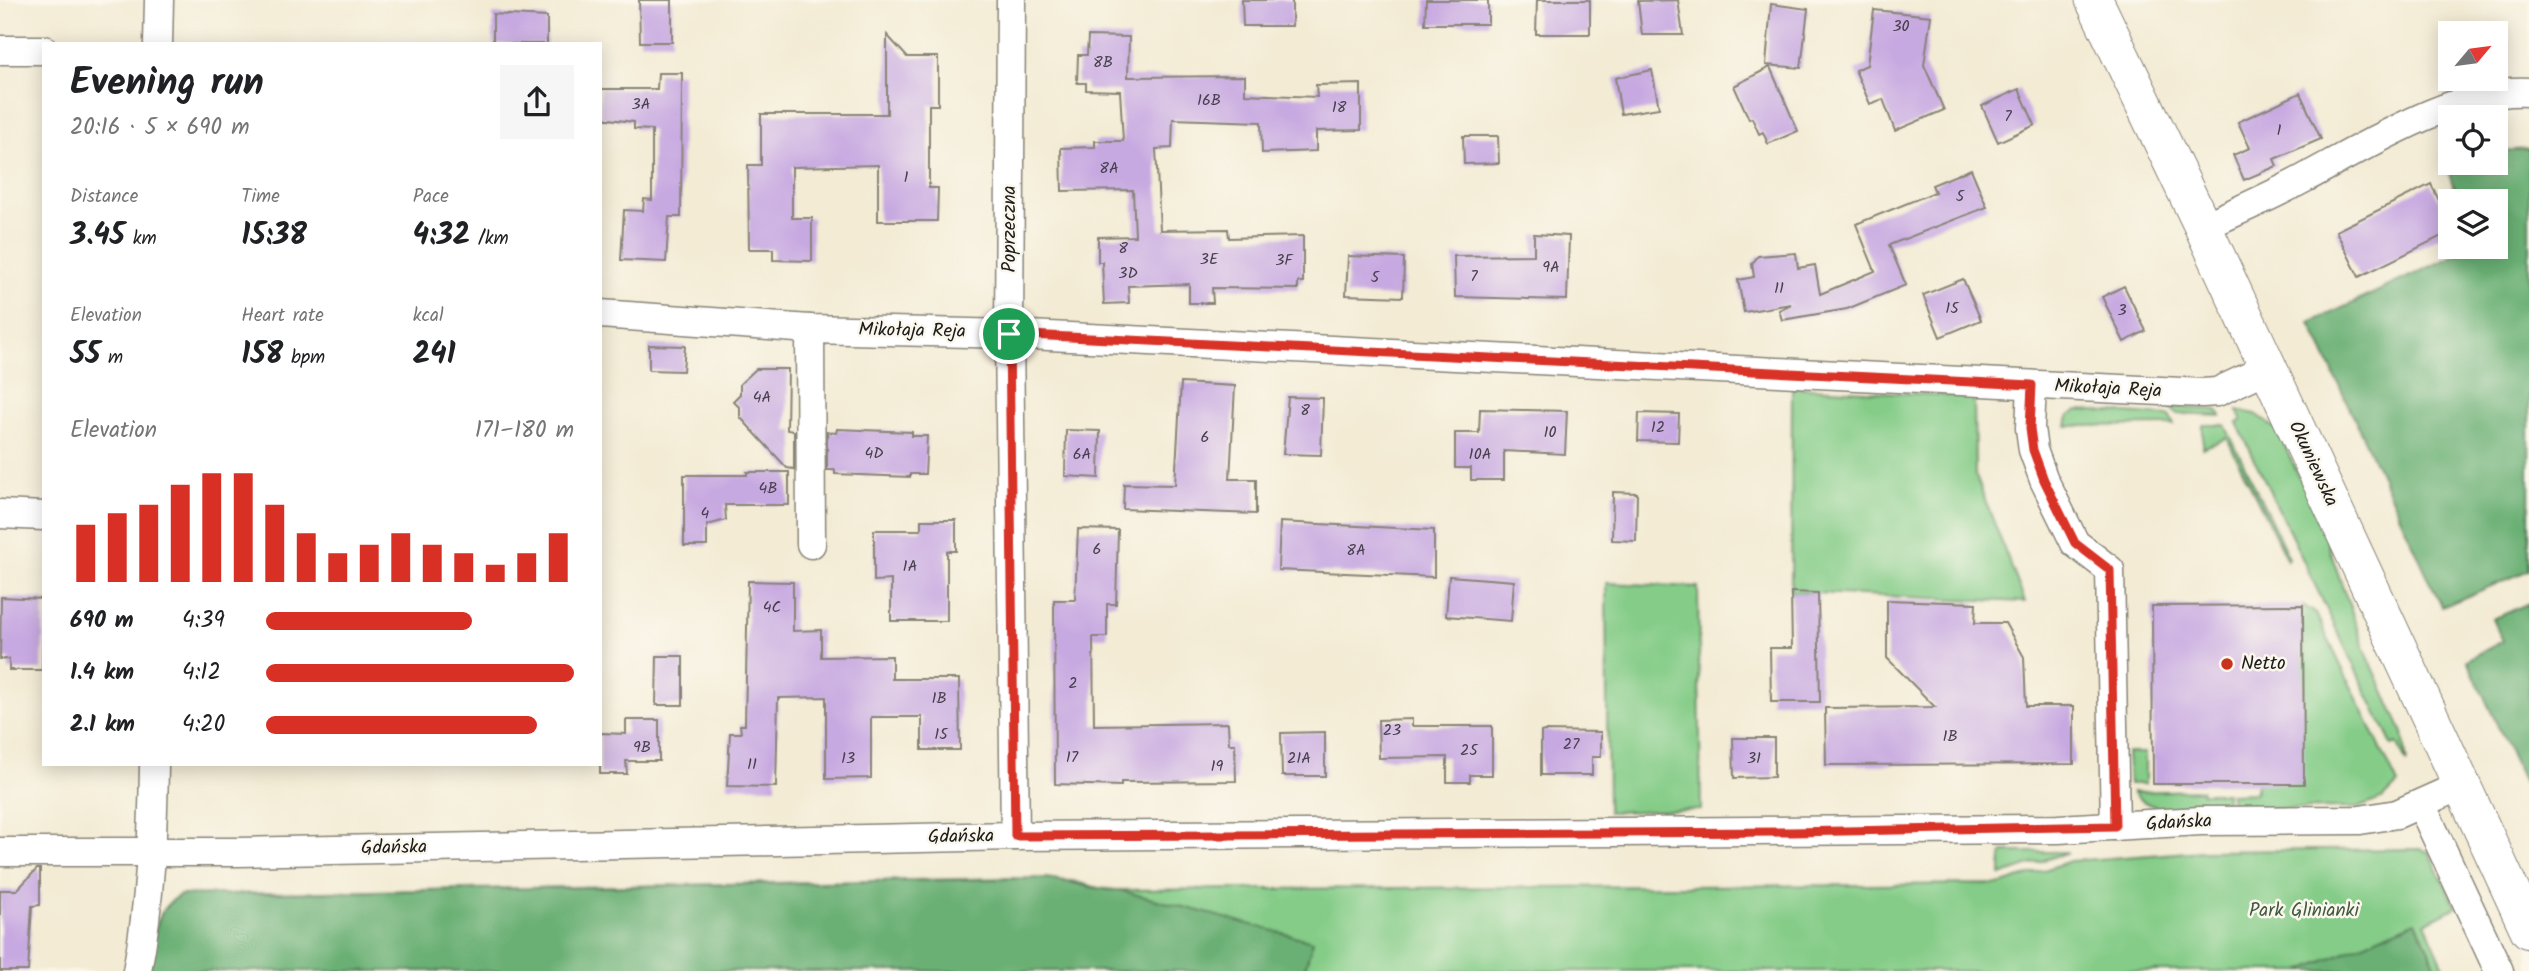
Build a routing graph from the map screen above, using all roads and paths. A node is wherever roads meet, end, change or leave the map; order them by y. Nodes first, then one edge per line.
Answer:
1 (159, 0) edge
2 (1011, 0) edge
3 (2094, 0) edge
4 (159, 42) edge
5 (0, 50) edge
6 (42, 50) edge
7 (2529, 92) edge
8 (2203, 226) junction
9 (602, 314) edge
10 (810, 329) junction
11 (1009, 334) junction
12 (2267, 368) junction
13 (2032, 385) junction
14 (0, 514) edge
15 (42, 516) edge
16 (810, 544) dead end
17 (155, 766) edge
18 (2462, 785) junction
19 (2421, 804) junction
20 (2115, 826) junction
21 (1015, 836) junction
22 (153, 851) junction
23 (0, 852) edge
24 (2529, 930) edge
25 (138, 971) edge
26 (2499, 971) edge

1 - 4 street
2 - 11 street, Poprzeczna
3 - 8 main road, Okuniewska
5 - 6 street
7 - 8 street
8 - 12 main road, Okuniewska
9 - 10 street, Mikołaja Reja
10 - 11 street, Mikołaja Reja
10 - 16 street
11 - 13 street, Mikołaja Reja
11 - 21 street, Poprzeczna
12 - 13 street, Mikołaja Reja
12 - 18 main road, Okuniewska
13 - 20 street
14 - 15 street
17 - 22 street
18 - 19 street, Gdańska
18 - 24 main road, Okuniewska
19 - 20 street, Gdańska
19 - 26 street
20 - 21 street, Gdańska
21 - 22 street, Gdańska
22 - 23 street, Gdańska
22 - 25 street

